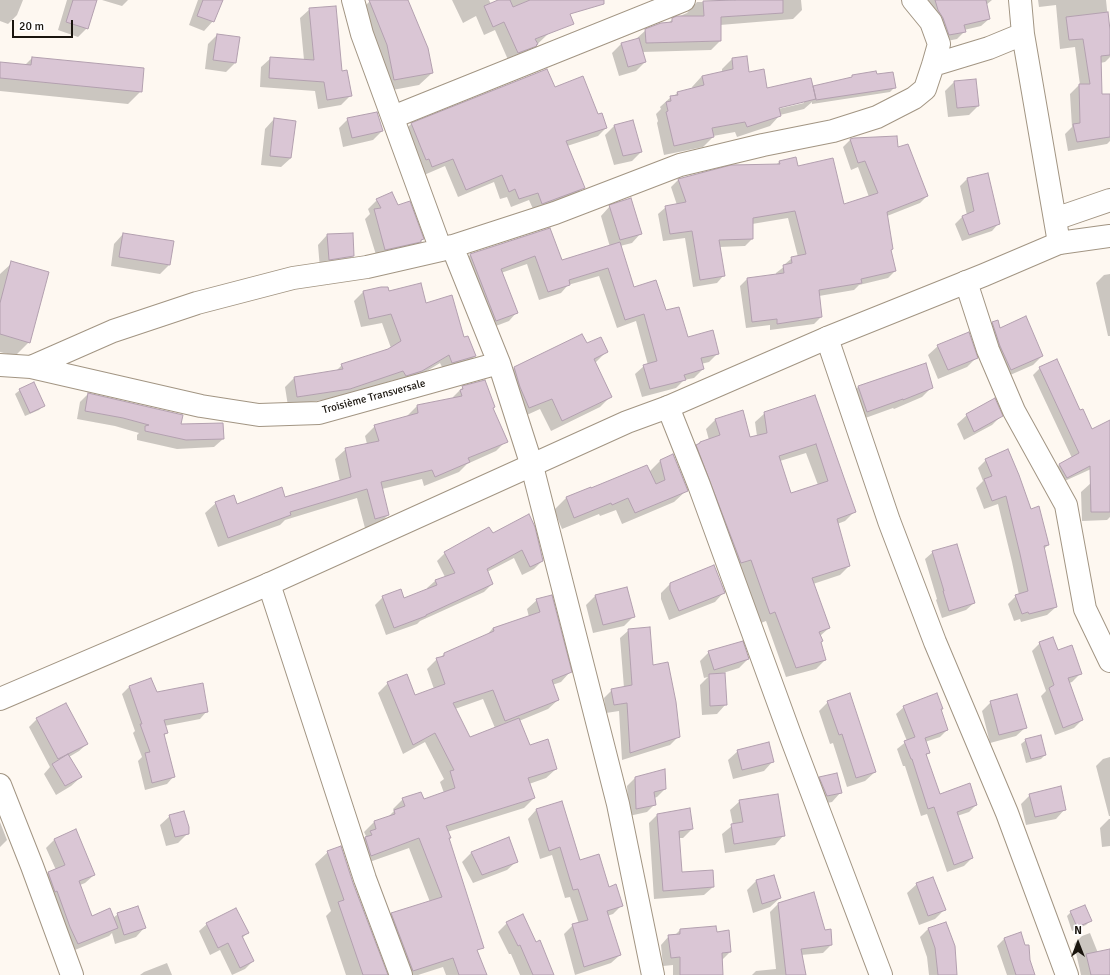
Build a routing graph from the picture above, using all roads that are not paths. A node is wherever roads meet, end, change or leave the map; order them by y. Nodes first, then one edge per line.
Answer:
1 (353, 0) edge
2 (684, 0) edge
3 (912, 0) edge
4 (1020, 0) edge
5 (1023, 34) junction
6 (933, 65) junction
7 (392, 117) junction
8 (1110, 200) edge
9 (1055, 219) junction
10 (1110, 236) edge
11 (1059, 243) junction
12 (447, 248) junction
13 (966, 282) junction
14 (827, 338) junction
15 (499, 362) junction
16 (0, 366) edge
17 (31, 367) junction
18 (668, 407) junction
19 (532, 466) junction
20 (269, 584) junction
21 (1110, 661) edge
22 (0, 699) edge
23 (0, 786) edge
24 (72, 975) edge
25 (401, 975) edge
26 (653, 975) edge
27 (881, 975) edge
28 (1067, 975) edge

1 - 7 street
2 - 7 street
3 - 6 street
4 - 5 street
5 - 6 street
5 - 9 street
6 - 12 street
7 - 12 street
8 - 9 street
9 - 11 street
10 - 11 street
11 - 13 street
12 - 15 street
12 - 17 street
13 - 14 street
13 - 21 street
14 - 18 street
14 - 28 street
15 - 17 street, Troisième Transversale
15 - 19 street
16 - 17 street, Troisième Transversale
18 - 19 street
18 - 27 street
19 - 20 street
19 - 26 street
20 - 22 street
20 - 25 street
23 - 24 street

